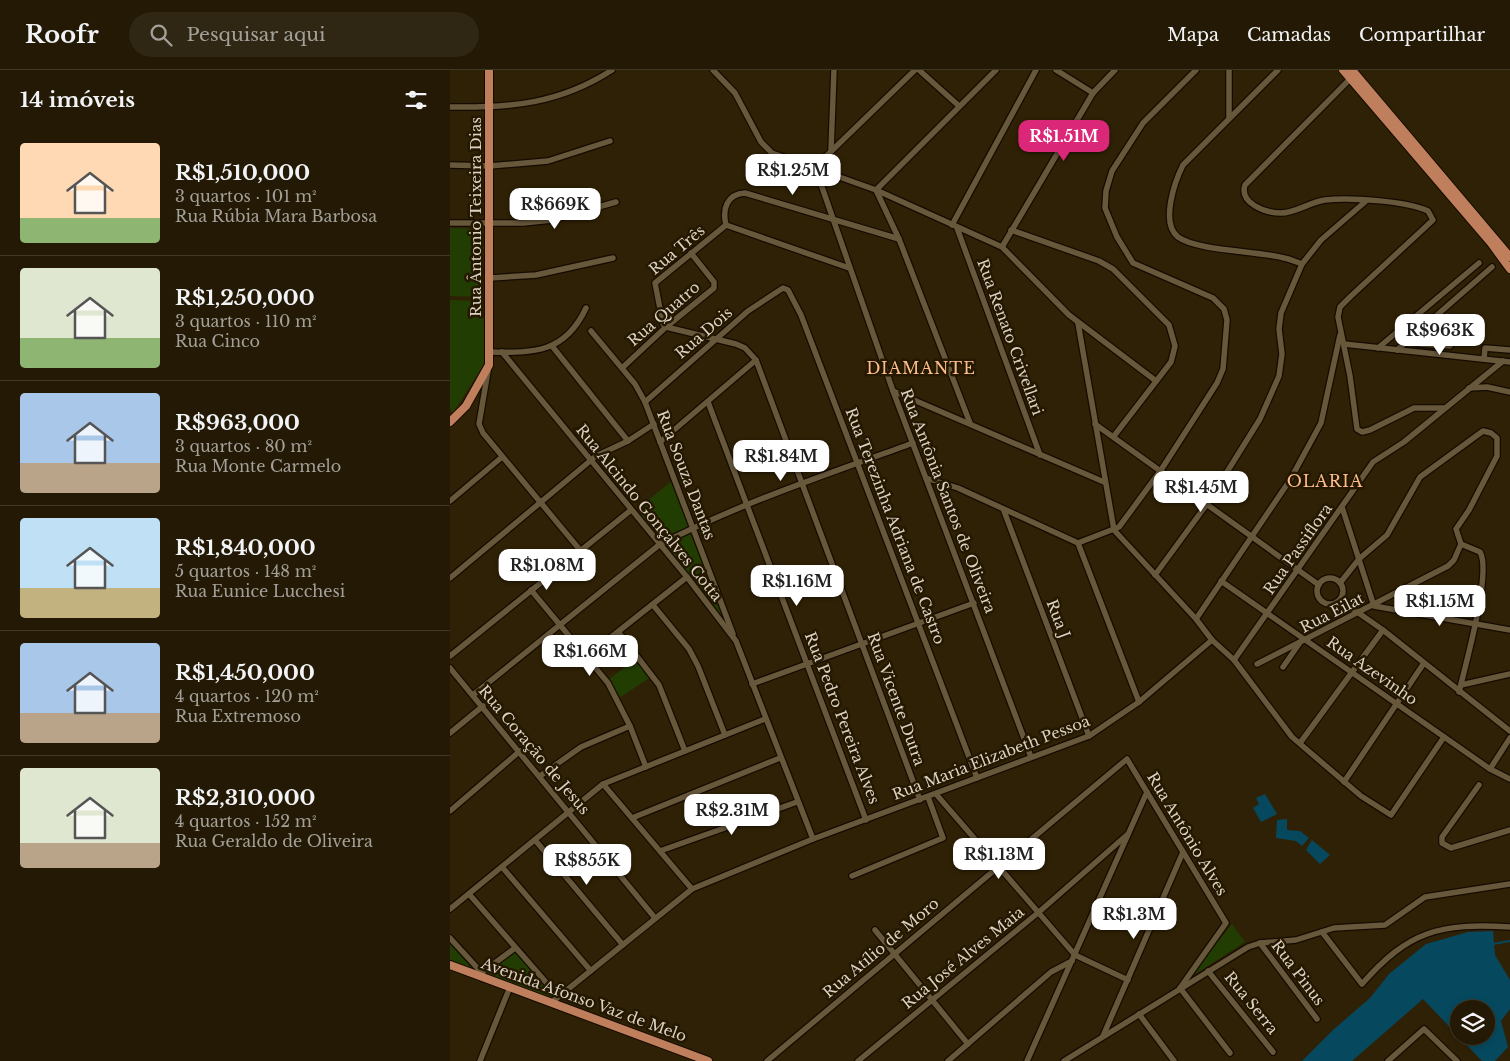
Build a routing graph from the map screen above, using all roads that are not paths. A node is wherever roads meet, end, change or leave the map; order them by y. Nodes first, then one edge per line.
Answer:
1 (489, 70) edge
2 (612, 70) edge
3 (713, 70) edge
4 (834, 70) edge
5 (915, 70) edge
6 (919, 70) edge
7 (996, 70) edge
8 (1036, 70) edge
9 (1056, 70) edge
10 (1115, 70) edge
11 (1196, 70) edge
12 (1229, 70) edge
13 (1278, 70) edge
14 (1348, 72) edge
15 (1093, 93) junction
16 (959, 106) junction
17 (450, 108) edge
18 (489, 108) junction
19 (1229, 118) junction
20 (610, 141) dead end
21 (831, 150) junction
22 (450, 166) edge
23 (489, 166) junction
24 (815, 168) junction
25 (876, 190) junction
26 (1366, 200) junction
27 (616, 202) dead end
28 (832, 219) junction
29 (450, 223) edge
30 (489, 224) junction
31 (726, 226) junction
32 (954, 227) junction
33 (1011, 230) junction
34 (899, 239) junction
35 (1002, 247) junction
36 (691, 253) junction
37 (1510, 257) edge
38 (613, 258) dead end
39 (1480, 263) dead end
40 (1302, 264) junction
41 (1492, 267) dead end
42 (849, 268) junction
43 (1510, 269) edge
44 (490, 278) junction
45 (783, 288) joint
46 (586, 308) dead end
47 (1078, 323) junction
48 (666, 327) junction
49 (591, 330) dead end
50 (1458, 331) dead end
51 (1340, 334) junction
52 (1412, 337) junction
53 (716, 339) junction
54 (1344, 344) junction
55 (552, 346) junction
56 (1378, 348) junction
57 (1397, 350) junction
58 (1510, 350) edge
59 (490, 352) junction
60 (502, 352) junction
61 (1484, 359) junction
62 (756, 360) junction
63 (1503, 361) junction
64 (1510, 362) edge
65 (488, 364) junction
66 (622, 368) junction
67 (1156, 381) junction
68 (1469, 388) junction
69 (893, 390) junction
70 (1510, 392) edge
71 (645, 402) junction
72 (708, 402) junction
73 (1444, 408) junction
74 (450, 422) edge
75 (970, 423) junction
76 (654, 424) junction
77 (1095, 424) junction
78 (1114, 436) junction
79 (628, 441) junction
80 (660, 442) junction
81 (913, 443) junction
82 (1040, 455) junction
83 (502, 457) junction
84 (591, 460) junction
85 (858, 463) junction
86 (1161, 470) junction
87 (926, 478) junction
88 (1104, 482) junction
89 (802, 484) junction
90 (450, 501) edge
91 (541, 504) junction
92 (1207, 504) junction
93 (747, 506) junction
94 (1342, 507) junction
95 (631, 510) junction
96 (1004, 511) junction
97 (693, 528) junction
98 (1114, 530) junction
99 (1252, 536) junction
100 (1078, 543) junction
101 (1461, 544) junction
102 (660, 545) junction
103 (580, 550) junction
104 (1359, 559) junction
105 (1299, 569) junction
106 (1155, 575) junction
107 (687, 577) junction
108 (450, 578) edge
109 (1221, 581) junction
110 (1340, 583) junction
111 (1319, 585) junction
112 (531, 590) junction
113 (1340, 600) junction
114 (974, 603) junction
115 (653, 605) junction
116 (1374, 606) junction
117 (1360, 613) junction
118 (1268, 614) junction
119 (1196, 619) junction
120 (918, 623) junction
121 (1475, 623) junction
122 (560, 625) junction
123 (1383, 630) junction
124 (1510, 630) edge
125 (619, 633) junction
126 (1212, 640) junction
127 (736, 641) junction
128 (1302, 642) junction
129 (863, 644) junction
130 (450, 656) edge
131 (586, 657) junction
132 (1234, 660) junction
133 (1424, 663) junction
134 (809, 664) junction
135 (1257, 664) dead end
136 (1283, 667) dead end
137 (450, 668) edge
138 (1352, 672) junction
139 (1510, 674) edge
140 (752, 684) junction
141 (1461, 685) junction
142 (1459, 692) junction
143 (473, 695) junction
144 (1139, 702) junction
145 (1398, 705) junction
146 (482, 706) junction
147 (765, 719) junction
148 (630, 726) junction
149 (1510, 731) edge
150 (450, 733) edge
151 (725, 735) junction
152 (1089, 736) junction
153 (1444, 737) junction
154 (1510, 738) edge
155 (1300, 743) junction
156 (520, 751) junction
157 (685, 751) junction
158 (1031, 757) junction
159 (780, 758) junction
160 (1127, 759) joint
161 (646, 767) junction
162 (1490, 769) junction
163 (540, 776) junction
164 (976, 778) junction
165 (1510, 779) edge
166 (1344, 782) junction
167 (604, 784) junction
168 (1479, 785) dead end
169 (1147, 792) junction
170 (936, 794) junction
171 (928, 797) junction
172 (920, 800) junction
173 (797, 802) junction
174 (450, 811) edge
175 (568, 811) junction
176 (632, 818) junction
177 (866, 820) junction
178 (1510, 830) edge
179 (1128, 834) junction
180 (813, 839) junction
181 (535, 840) junction
182 (660, 850) junction
183 (1183, 852) junction
184 (999, 865) junction
185 (502, 867) junction
186 (852, 876) dead end
187 (1510, 884) edge
188 (692, 888) junction
189 (468, 894) junction
190 (450, 909) edge
191 (1039, 912) junction
192 (655, 918) junction
193 (1510, 927) edge
194 (875, 930) dead end
195 (1322, 932) junction
196 (450, 938) edge
197 (1260, 943) junction
198 (623, 945) junction
199 (515, 948) junction
200 (894, 954) junction
201 (1074, 958) junction
202 (450, 966) edge
203 (1208, 971) junction
204 (591, 972) junction
205 (480, 974) junction
206 (1128, 980) junction
207 (510, 987) junction
208 (1180, 988) junction
209 (564, 992) junction
210 (558, 996) junction
211 (932, 999) junction
212 (552, 1002) junction
213 (562, 1006) junction
214 (1138, 1014) junction
215 (1317, 1019) dead end
216 (1103, 1037) junction
217 (968, 1044) junction
218 (1274, 1052) dead end
219 (1230, 1053) dead end
220 (480, 1061) edge
221 (708, 1061) edge
222 (767, 1061) edge
223 (858, 1061) edge
224 (948, 1061) edge
225 (1027, 1061) edge
226 (1064, 1061) edge
227 (1174, 1061) edge
228 (1388, 1061) edge
229 (1457, 1061) edge

1 - 18 main road, Rua Ântonio Teixeira Dias
2 - 18 street
3 - 24 street
4 - 21 street
5 - 21 street
6 - 16 street
7 - 16 street
8 - 32 street
9 - 15 street
10 - 15 street
11 - 86 street
12 - 19 street
13 - 19 street
14 - 26 street
14 - 37 main road
14 - 43 main road
15 - 33 street
16 - 25 street
17 - 18 street
18 - 23 main road, Rua Ântonio Teixeira Dias
19 - 40 street
20 - 23 street
21 - 24 street
22 - 23 street
23 - 30 main road, Rua Ântonio Teixeira Dias
24 - 25 street
24 - 28 street, Rua Antônia Santos de Oliveira
25 - 32 street
25 - 34 street
26 - 40 street
26 - 51 street
27 - 30 street
28 - 31 street
28 - 34 street
28 - 42 street, Rua Antônia Santos de Oliveira
29 - 30 street
30 - 44 main road, Rua Ântonio Teixeira Dias
31 - 36 street, Rua Três
31 - 42 street, Rua Três
32 - 35 street
32 - 82 street, Rua Renato Crivellari
33 - 35 street
33 - 67 street
34 - 75 street
35 - 47 street
36 - 48 street, Rua Três
36 - 48 street, Rua Quatro
38 - 44 street
39 - 56 street
40 - 92 street
41 - 52 street
42 - 69 street, Rua Antônia Santos de Oliveira
44 - 59 main road, Rua Ântonio Teixeira Dias
45 - 53 street, Rua Dois
45 - 85 street, Rua Terezinha Adriana de Castro
46 - 55 street
47 - 67 street
47 - 77 street
48 - 53 street
48 - 66 street, Rua Quatro
49 - 66 street, Rua Souza Dantas
50 - 52 street
51 - 54 street
51 - 99 street
52 - 57 street
53 - 62 street
53 - 71 street, Rua Dois
54 - 56 street
54 - 73 street
55 - 60 street
55 - 79 street
56 - 57 street
57 - 61 street
58 - 61 street
59 - 60 street
59 - 65 main road, Rua Ântonio Teixeira Dias
60 - 84 street, Rua Alcindo Gonçalves Cotta
61 - 63 street
62 - 72 street
62 - 89 street, Rua Vicente Dutra
63 - 64 street
63 - 68 street, Rua Passiflora
65 - 74 main road, Rua Ântonio Teixeira Dias
65 - 83 street
66 - 71 street, Rua Souza Dantas
67 - 78 street
68 - 70 street
68 - 73 street, Rua Passiflora
69 - 75 street
69 - 81 street, Rua Antônia Santos de Oliveira
71 - 76 street, Rua Souza Dantas
72 - 80 street
72 - 93 street, Rua Pedro Pereira Alves
73 - 94 street, Rua Passiflora
75 - 82 street
76 - 79 street
76 - 80 street, Rua Souza Dantas
77 - 78 street
77 - 88 street
78 - 86 street
79 - 84 street
80 - 97 street, Rua Souza Dantas
81 - 85 street
81 - 87 street, Rua Antônia Santos de Oliveira
82 - 88 street
83 - 90 street
83 - 91 street
84 - 91 street
84 - 95 street, Rua Alcindo Gonçalves Cotta
85 - 89 street
85 - 120 street, Rua Terezinha Adriana de Castro
86 - 92 street
86 - 98 street
87 - 96 street
87 - 114 street, Rua Antônia Santos de Oliveira
88 - 98 street
89 - 93 street
89 - 129 street, Rua Vicente Dutra
91 - 103 street
91 - 108 street
92 - 99 street
92 - 106 street
93 - 97 street
93 - 134 street, Rua Pedro Pereira Alves
94 - 104 street
94 - 105 street, Rua Passiflora
95 - 102 street, Rua Alcindo Gonçalves Cotta
95 - 103 street
96 - 100 street
96 - 152 street, Rua J
97 - 102 street
97 - 127 street, Rua Souza Dantas
98 - 100 street
98 - 106 street
99 - 105 street
99 - 109 street
100 - 144 street
101 - 104 street, Rua Eilat
101 - 116 street, Rua Eilat
101 - 121 street
102 - 107 street, Rua Alcindo Gonçalves Cotta
102 - 122 street
103 - 112 street
104 - 110 street
104 - 116 street
105 - 111 street
105 - 118 street, Rua Passiflora
106 - 119 street
107 - 115 street
107 - 127 street, Rua Alcindo Gonçalves Cotta
109 - 118 street, Rua Azevinho
109 - 119 street
110 - 111 street
110 - 113 street
111 - 113 street
112 - 122 street
112 - 130 street
113 - 117 street
114 - 120 street
114 - 158 street, Rua Antônia Santos de Oliveira
115 - 125 street
115 - 151 street
116 - 117 street, Rua Eilat
116 - 121 street
117 - 123 street
117 - 128 street, Rua Eilat
118 - 128 street, Rua Azevinho
118 - 132 street, Rua Passiflora
119 - 126 street
120 - 129 street
120 - 164 street, Rua Terezinha Adriana de Castro
121 - 124 street
121 - 141 street
122 - 131 street
122 - 143 street
123 - 133 street
123 - 138 street
125 - 131 street
125 - 157 street
126 - 132 street
126 - 144 street, Rua Maria Elizabeth Pessoa
127 - 140 street, Rua Alcindo Gonçalves Cotta
128 - 135 street, Rua Eilat
128 - 136 street
128 - 138 street, Rua Azevinho
129 - 134 street
129 - 172 street, Rua Vicente Dutra
131 - 148 street
132 - 155 street
133 - 142 street
133 - 145 street
134 - 140 street
134 - 177 street, Rua Pedro Pereira Alves
137 - 143 street, Rua Coração de Jesus
138 - 145 street, Rua Azevinho
138 - 155 street
139 - 141 street
140 - 147 street, Rua Alcindo Gonçalves Cotta
141 - 142 street
142 - 149 street
143 - 146 street, Rua Coração de Jesus
144 - 152 street, Rua Maria Elizabeth Pessoa
145 - 153 street, Rua Azevinho
145 - 166 street
146 - 150 street
146 - 156 street, Rua Coração de Jesus
147 - 151 street
147 - 159 street, Rua Alcindo Gonçalves Cotta
148 - 161 street
148 - 163 street
151 - 157 street
152 - 158 street, Rua Maria Elizabeth Pessoa
153 - 162 street, Rua Azevinho
153 - 166 street
154 - 162 street
155 - 166 street
156 - 163 street, Rua Coração de Jesus
156 - 174 street
157 - 161 street
158 - 164 street, Rua Maria Elizabeth Pessoa
159 - 173 street, Rua Alcindo Gonçalves Cotta
159 - 176 street
160 - 169 street, Rua Antônio Alves
160 - 184 street, Rua Atílio de Moro
161 - 167 street
162 - 165 street, Rua Azevinho
163 - 175 street, Rua Coração de Jesus
164 - 170 street, Rua Maria Elizabeth Pessoa
167 - 175 street
167 - 176 street
168 - 178 street
169 - 179 street
169 - 183 street, Rua Antônio Alves
170 - 171 street, Rua Maria Elizabeth Pessoa
170 - 184 street
171 - 172 street, Rua Maria Elizabeth Pessoa
171 - 186 street
172 - 177 street, Rua Maria Elizabeth Pessoa
173 - 180 street, Rua Alcindo Gonçalves Cotta
173 - 182 street
175 - 181 street
175 - 192 street, Rua Coração de Jesus
176 - 182 street
177 - 180 street, Rua Maria Elizabeth Pessoa
179 - 191 street, Rua José Alves Maia
179 - 201 street
180 - 188 street, Rua Maria Elizabeth Pessoa
181 - 185 street
181 - 198 street
182 - 188 street
183 - 206 street
183 - 208 street, Rua Antônio Alves
184 - 191 street
184 - 200 street, Rua Atílio de Moro
185 - 189 street
185 - 204 street
187 - 195 street
188 - 192 street, Rua Maria Elizabeth Pessoa
189 - 190 street
189 - 199 street
191 - 201 street
191 - 211 street, Rua José Alves Maia
192 - 198 street, Rua Maria Elizabeth Pessoa
193 - 195 street
194 - 200 street
195 - 197 street
196 - 205 street
197 - 203 street
197 - 215 street, Rua Pinus
198 - 204 street, Rua Maria Elizabeth Pessoa
199 - 205 street
199 - 210 street
200 - 211 street
200 - 222 street, Rua Atílio de Moro
201 - 206 street
201 - 217 street
201 - 225 street
202 - 205 main road, Avenida Afonso Vaz de Melo
203 - 208 street
203 - 218 street, Rua Serra
204 - 209 street, Rua Maria Elizabeth Pessoa
205 - 207 main road, Avenida Afonso Vaz de Melo
206 - 216 street
207 - 212 main road, Avenida Afonso Vaz de Melo
207 - 220 street
208 - 214 street
208 - 219 street
209 - 210 street, Rua Maria Elizabeth Pessoa
209 - 213 street
210 - 212 street, Rua Maria Elizabeth Pessoa
211 - 217 street
211 - 223 street, Rua José Alves Maia
212 - 213 main road, Avenida Afonso Vaz de Melo
213 - 221 main road, Avenida Afonso Vaz de Melo
214 - 216 street
214 - 227 street
216 - 226 street
217 - 224 street
228 - 229 street

